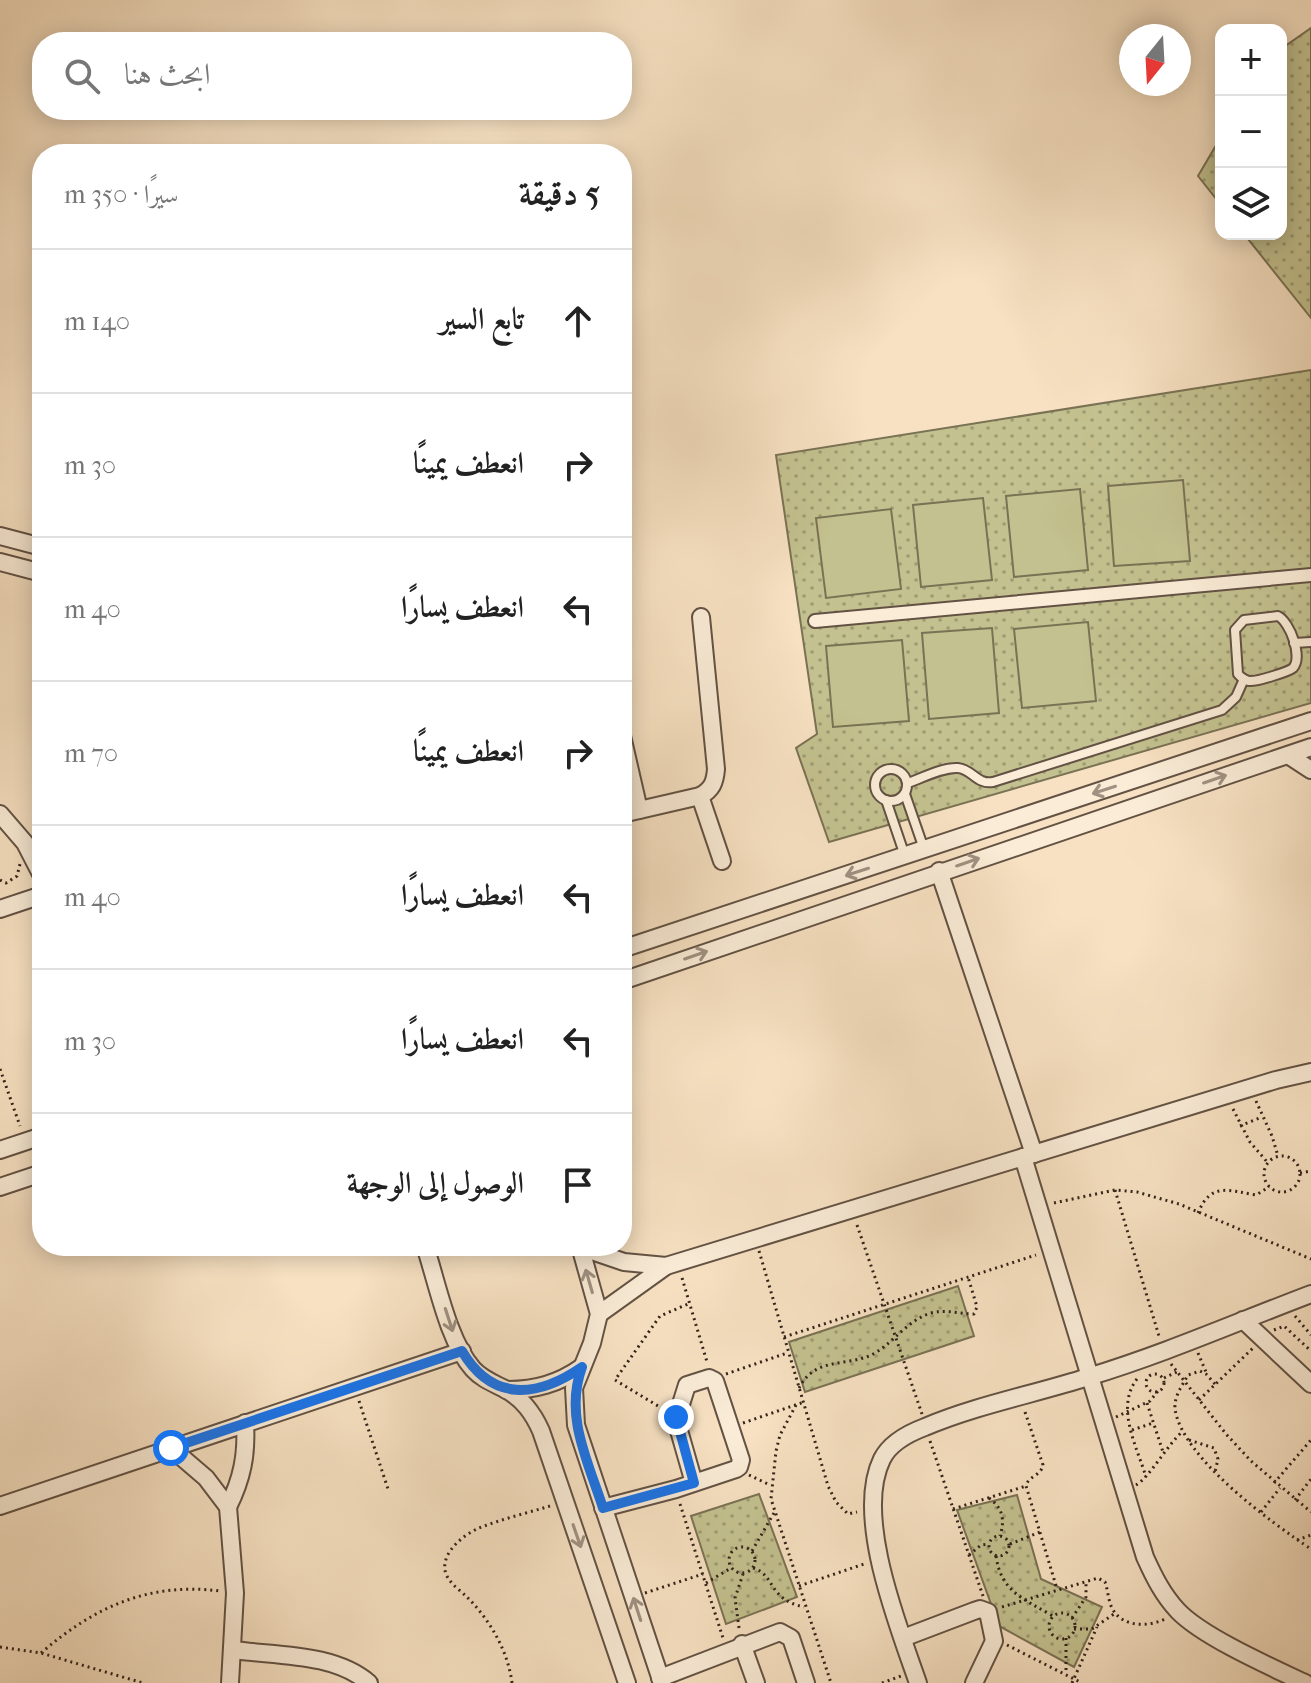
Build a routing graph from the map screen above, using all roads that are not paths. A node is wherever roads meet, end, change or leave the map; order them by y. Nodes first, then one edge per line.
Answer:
1 (0, 536) edge
2 (32, 544) edge
3 (0, 562) edge
4 (32, 570) edge
5 (1311, 575) edge
6 (701, 617) dead end
7 (815, 621) dead end
8 (1311, 642) edge
9 (1294, 643) junction
10 (1244, 679) junction
11 (1311, 721) edge
12 (1311, 747) edge
13 (1288, 755) junction
14 (1311, 770) edge
15 (632, 780) edge
16 (908, 783) junction
17 (905, 794) junction
18 (700, 796) junction
19 (886, 800) junction
20 (639, 810) junction
21 (632, 812) edge
22 (0, 814) edge
23 (924, 850) junction
24 (905, 856) junction
25 (32, 857) edge
26 (722, 861) dead end
27 (939, 871) junction
28 (32, 898) edge
29 (0, 909) edge
30 (632, 946) edge
31 (632, 978) edge
32 (1311, 1072) edge
33 (32, 1140) edge
34 (0, 1150) edge
35 (1028, 1155) junction
36 (32, 1176) edge
37 (0, 1187) edge
38 (428, 1256) edge
39 (583, 1256) edge
40 (606, 1256) edge
41 (672, 1264) junction
42 (1311, 1294) edge
43 (599, 1314) junction
44 (1243, 1320) junction
45 (462, 1351) junction
46 (582, 1367) junction
47 (1092, 1376) junction
48 (1311, 1384) edge
49 (506, 1390) junction
50 (245, 1423) junction
51 (171, 1448) junction
52 (694, 1483) junction
53 (0, 1506) edge
54 (228, 1507) junction
55 (603, 1508) junction
56 (903, 1638) junction
57 (734, 1647) junction
58 (234, 1650) junction
59 (916, 1677) edge
60 (661, 1680) edge
61 (1294, 1681) edge
62 (230, 1683) edge
63 (369, 1683) edge
64 (627, 1683) edge
65 (756, 1683) edge
66 (806, 1683) edge
67 (974, 1683) edge

1 - 2 street
3 - 4 street
5 - 7 street
6 - 18 street
8 - 9 lane
9 - 10 lane
9 - 10 lane
10 - 16 lane
11 -> 23 street
12 - 13 street
13 - 14 street
27 -> 13 street
15 - 20 street
16 - 17 lane
16 - 19 lane
17 - 19 lane
17 - 23 lane
18 - 20 street
18 - 26 street
19 - 24 lane
20 - 21 street
22 - 25 street
23 - 24 street
24 -> 30 street
31 -> 27 street
27 - 35 street
28 - 29 street
32 - 35 street
33 - 34 street
35 - 41 street
35 - 47 street
36 - 37 street
38 -> 45 street
43 -> 39 street
40 - 41 street
41 - 43 street
42 - 44 street
43 - 46 street
44 - 47 street
44 - 48 street
45 - 49 street
45 - 50 street
46 - 49 street
46 - 55 street
47 - 56 street
47 - 61 street
49 -> 64 street
50 - 51 street
50 - 54 street
51 - 53 street
51 - 54 street
52 - 52 street
52 - 55 street
54 - 58 street
60 -> 55 street
56 - 59 street
56 - 67 street
57 - 60 street
57 - 65 street
57 - 66 street
58 - 62 street
58 - 63 street

